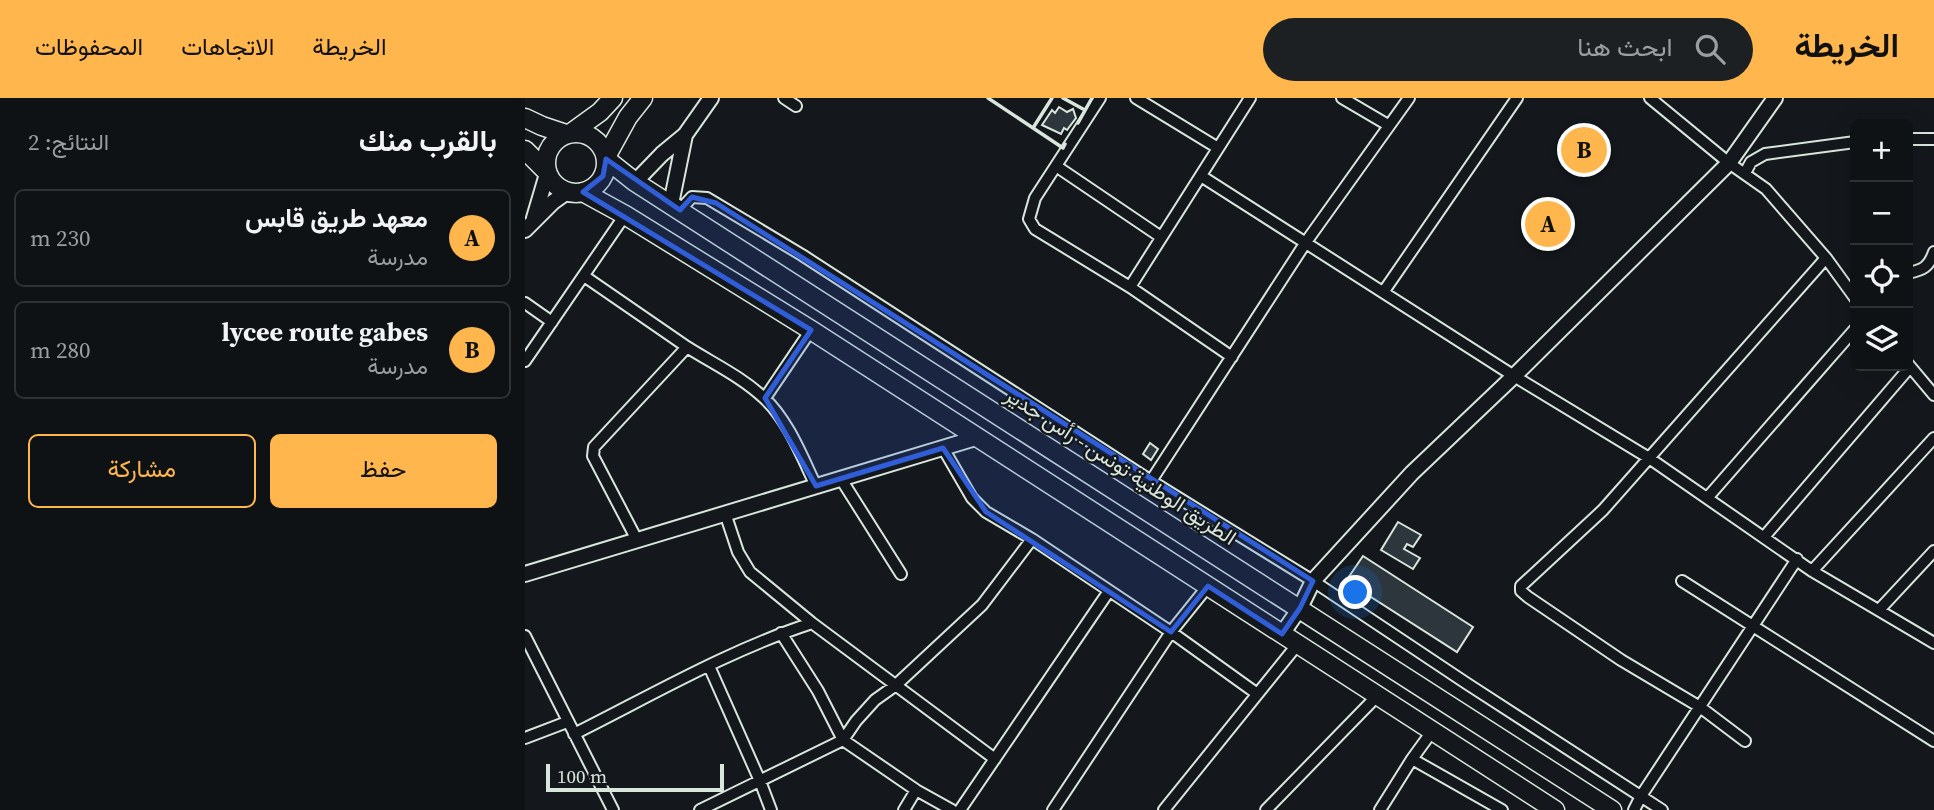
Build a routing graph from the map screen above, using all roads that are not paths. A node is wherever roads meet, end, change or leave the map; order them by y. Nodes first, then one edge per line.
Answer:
1 (614, 98) edge
2 (643, 98) edge
3 (711, 98) edge
4 (784, 98) edge
5 (1100, 98) edge
6 (1136, 98) edge
7 (1250, 98) edge
8 (1342, 98) edge
9 (1409, 98) edge
10 (1517, 98) edge
11 (1650, 98) edge
12 (1775, 98) edge
13 (796, 106) dead end
14 (525, 118) edge
15 (1388, 125) junction
16 (569, 133) junction
17 (685, 135) junction
18 (1913, 139) edge
19 (1934, 139) edge
20 (1850, 143) edge
21 (1219, 148) junction
22 (525, 150) edge
23 (606, 158) junction
24 (1730, 163) junction
25 (1056, 166) junction
26 (547, 173) junction
27 (1745, 173) junction
28 (1201, 176) junction
29 (635, 182) junction
30 (575, 192) junction
31 (676, 207) junction
32 (625, 215) junction
33 (529, 225) edge
34 (1161, 237) junction
35 (1306, 242) junction
36 (1934, 252) edge
37 (1826, 258) junction
38 (1913, 272) edge
39 (584, 276) junction
40 (1850, 284) edge
41 (1130, 287) junction
42 (1384, 291) junction
43 (525, 303) edge
44 (552, 322) junction
45 (811, 330) junction
46 (1850, 335) edge
47 (687, 347) junction
48 (1232, 357) junction
49 (525, 361) edge
50 (1913, 370) edge
51 (1904, 371) edge
52 (1514, 376) junction
53 (1934, 395) edge
54 (765, 398) junction
55 (979, 437) junction
56 (1934, 438) edge
57 (943, 448) junction
58 (1649, 458) junction
59 (841, 479) junction
60 (1151, 481) junction
61 (816, 486) junction
62 (1708, 497) junction
63 (725, 513) junction
64 (1764, 537) junction
65 (1031, 539) junction
66 (637, 540) junction
67 (1934, 551) edge
68 (1797, 559) junction
69 (1812, 571) junction
70 (525, 574) edge
71 (901, 574) dead end
72 (1313, 581) junction
73 (1682, 581) dead end
74 (1208, 586) junction
75 (1109, 591) junction
76 (1300, 608) junction
77 (1879, 610) junction
78 (812, 623) junction
79 (1753, 625) junction
80 (1171, 632) junction
81 (781, 633) junction
82 (525, 635) edge
83 (1289, 639) junction
84 (1934, 643) edge
85 (709, 666) junction
86 (896, 685) junction
87 (1256, 693) junction
88 (1378, 695) junction
89 (1700, 707) junction
90 (568, 722) junction
91 (1433, 730) junction
92 (574, 734) junction
93 (525, 738) edge
94 (843, 740) junction
95 (1934, 740) edge
96 (1745, 741) dead end
97 (995, 759) junction
98 (1412, 759) junction
99 (760, 780) junction
100 (916, 790) junction
101 (1640, 796) junction
102 (1486, 800) junction
103 (613, 810) edge
104 (699, 810) edge
105 (771, 810) edge
106 (904, 810) edge
107 (953, 810) edge
108 (960, 810) edge
109 (1053, 810) edge
110 (1164, 810) edge
111 (1266, 810) edge
112 (1380, 810) edge
113 (1479, 810) edge
114 (1502, 810) edge
115 (1555, 810) edge
116 (1612, 810) edge
117 (1634, 810) edge
118 (1662, 810) edge

1 - 16 main road
2 - 23 main road
3 - 17 street
4 - 13 street
5 - 25 street
6 - 21 street
7 - 21 street
8 - 15 street
9 - 15 street
10 - 42 street
11 - 24 street
12 - 24 street
14 - 16 main road
15 - 35 street
16 - 23 main road
16 - 26 main road
17 - 29 street
17 - 31 street
18 - 19 street
20 - 27 street
21 - 28 street
22 - 26 main road
23 - 29 main road, الطريق الوطنية تونس - رأس جدير
23 - 30 main road
24 - 27 street
24 - 52 street
25 - 34 street
25 - 41 street
26 - 30 main road
26 - 33 street
27 - 37 street
28 - 34 street
28 - 35 street
29 - 31 main road, الطريق الوطنية تونس - رأس جدير
30 - 32 main road
30 - 33 street
31 - 60 street
31 - 76 main road, الطريق الوطنية تونس - رأس جدير
32 - 39 street
32 - 45 main road
34 - 41 street
35 - 42 street
35 - 48 street
36 - 38 street
37 - 40 street
37 - 58 street
39 - 44 street
39 - 47 street
41 - 48 street
42 - 52 street
43 - 44 street
44 - 49 street
45 - 54 street
45 - 55 main road
46 - 62 street
47 - 54 street
47 - 66 street
48 - 60 street
50 - 53 street
51 - 64 street
52 - 58 street
52 - 72 street
54 - 61 street
55 - 57 street
55 - 74 main road
56 - 69 street
57 - 59 street
57 - 65 street
58 - 62 street
58 - 89 street
59 - 61 street
59 - 71 street
60 - 72 street
61 - 63 street
62 - 64 street
63 - 66 street
63 - 78 street
64 - 68 street
65 - 75 street
65 - 86 street
66 - 70 street
67 - 77 street
68 - 69 street
68 - 79 street
69 - 77 street
72 - 76 street
72 - 101 street
73 - 79 street
74 - 80 street
74 - 83 main road
75 - 80 street
75 - 97 street
76 - 83 street
76 - 116 main road, الطريق الوطنية تونس - رأس جدير
77 - 84 street
78 - 81 street
78 - 86 street
79 - 89 street
79 - 95 street
80 - 87 street
80 - 109 street
81 - 85 street
81 - 94 street
82 - 90 street
83 - 87 street
83 - 88 main road
85 - 92 street
85 - 99 street
86 - 94 street
86 - 97 street
87 - 110 street
88 - 91 main road
88 - 111 street
89 - 96 street
89 - 101 street
90 - 92 street
90 - 93 street
91 - 98 street
91 - 115 main road
92 - 103 street
94 - 99 street
94 - 100 street
97 - 108 street
98 - 102 street
98 - 112 street
99 - 104 street
99 - 105 street
100 - 106 street
100 - 107 street
101 - 117 street
101 - 118 street
102 - 113 street
102 - 114 street

